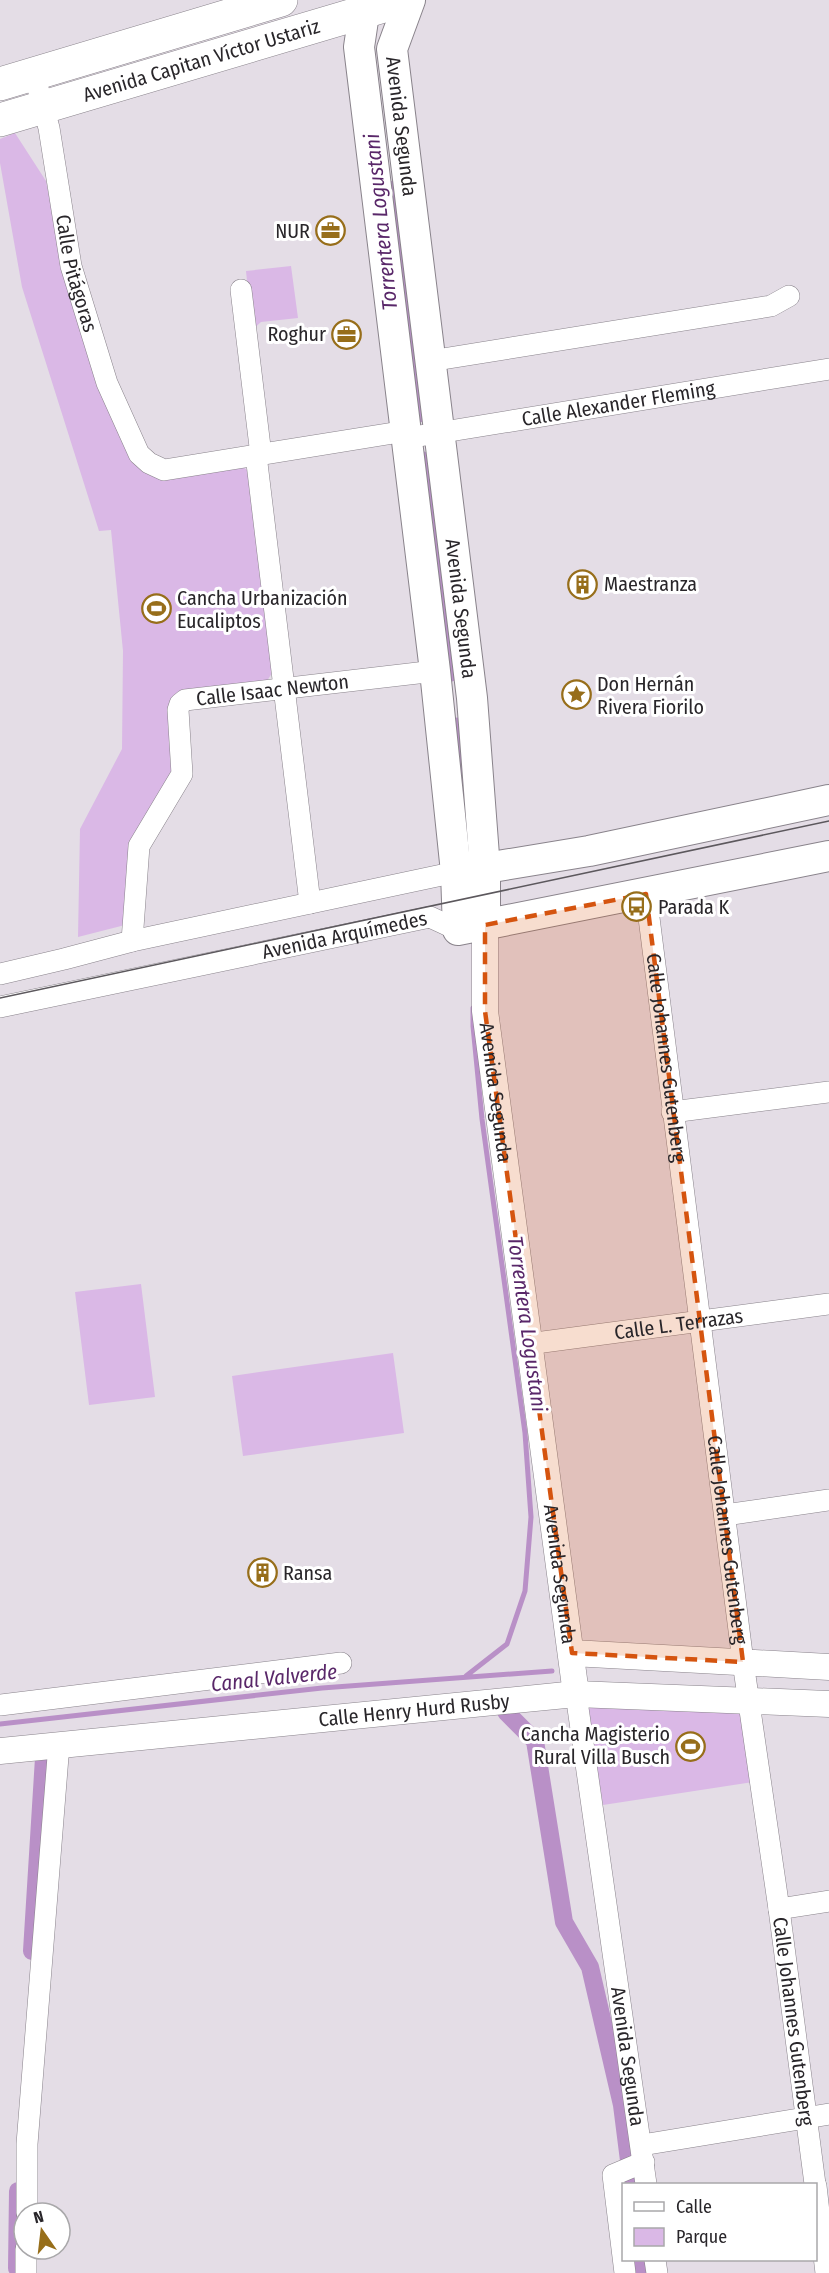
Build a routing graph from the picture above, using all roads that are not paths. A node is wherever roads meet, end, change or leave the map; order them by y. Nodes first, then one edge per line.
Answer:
1 (281, 0) edge
2 (404, 0) edge
3 (410, 0) edge
4 (365, 5) edge
5 (325, 12) edge
6 (34, 74) junction
7 (0, 84) edge
8 (42, 108) junction
9 (0, 120) edge
10 (241, 290) dead end
11 (789, 296) dead end
12 (430, 361) junction
13 (829, 369) edge
14 (438, 434) junction
15 (407, 435) junction
16 (259, 455) junction
17 (149, 462) joint
18 (435, 670) junction
19 (284, 687) junction
20 (829, 800) edge
21 (829, 856) edge
22 (485, 869) junction
23 (456, 872) junction
24 (646, 894) junction
25 (310, 903) junction
26 (471, 927) junction
27 (132, 940) junction
28 (0, 974) edge
29 (0, 1006) edge
30 (829, 1092) edge
31 (672, 1112) junction
32 (829, 1304) edge
33 (699, 1320) junction
34 (528, 1344) junction
35 (829, 1500) edge
36 (725, 1515) junction
37 (572, 1653) junction
38 (743, 1662) junction
39 (341, 1663) dead end
40 (829, 1667) edge
41 (576, 1694) junction
42 (749, 1701) junction
43 (829, 1704) edge
44 (0, 1705) edge
45 (59, 1744) junction
46 (0, 1751) edge
47 (829, 1901) edge
48 (779, 1908) junction
49 (829, 2114) edge
50 (807, 2118) junction
51 (643, 2154) junction
52 (646, 2183) edge
53 (815, 2183) edge
54 (27, 2201) edge
55 (817, 2201) edge
56 (622, 2248) edge
57 (826, 2273) edge

1 - 6 main road, Avenida Capitan Víctor Ustariz
2 - 4 main road, Avenida Capitan Víctor Ustariz
3 - 12 main road, Avenida Segunda
4 - 5 main road, Avenida Capitan Víctor Ustariz
4 - 15 main road, Avenida Segunda
5 - 8 main road, Avenida Capitan Víctor Ustariz
6 - 7 main road, Avenida Capitan Víctor Ustariz
6 - 8 street, Calle Pitágoras
8 - 9 main road, Avenida Capitan Víctor Ustariz
8 - 17 street, Calle Pitágoras
10 - 16 street
11 - 12 street
12 - 14 main road, Avenida Segunda
13 - 14 street, Calle Alexander Fleming
14 - 15 street, Calle Alexander Fleming
14 - 22 main road, Avenida Segunda
15 - 16 street, Calle Alexander Fleming
15 - 18 main road, Avenida Segunda
16 - 17 street, Calle Alexander Fleming
16 - 19 street
18 - 19 street, Calle Isaac Newton
18 - 23 main road, Avenida Segunda
19 - 25 street
19 - 27 street, Calle Isaac Newton
20 - 22 main road, Avenida Arquímedes
21 - 24 main road
22 - 23 main road, Avenida Arquímedes
22 - 26 main road, Avenida Segunda
23 - 25 street, Avenida Arquímedes
23 - 26 main road, Avenida Segunda
24 - 26 main road
24 - 31 street, Calle Johannes Gutenberg
25 - 27 street, Avenida Arquímedes
26 - 29 street, Avenida Arquímedes
26 - 34 street, Avenida Segunda
27 - 28 street, Avenida Arquímedes
30 - 31 street
31 - 33 street, Calle Johannes Gutenberg
32 - 33 street, Calle L. Terrazas
33 - 34 street, Calle L. Terrazas
33 - 36 street, Calle Johannes Gutenberg
34 - 37 street, Avenida Segunda
35 - 36 street
36 - 38 street, Calle Johannes Gutenberg
37 - 38 street
37 - 41 street, Avenida Segunda
38 - 40 street
38 - 42 street, Calle Johannes Gutenberg
39 - 44 street
41 - 42 street, Calle Henry Hurd Rusby
41 - 45 street, Calle Henry Hurd Rusby
41 - 51 street, Avenida Segunda
42 - 43 street, Calle Henry Hurd Rusby
42 - 48 street, Calle Johannes Gutenberg
45 - 46 street, Calle Henry Hurd Rusby
45 - 54 street
47 - 48 street
48 - 50 street, Calle Johannes Gutenberg
49 - 50 street
50 - 51 street
50 - 53 street, Calle Johannes Gutenberg
51 - 52 street, Avenida Segunda
51 - 56 street
55 - 57 street, Calle Johannes Gutenberg

